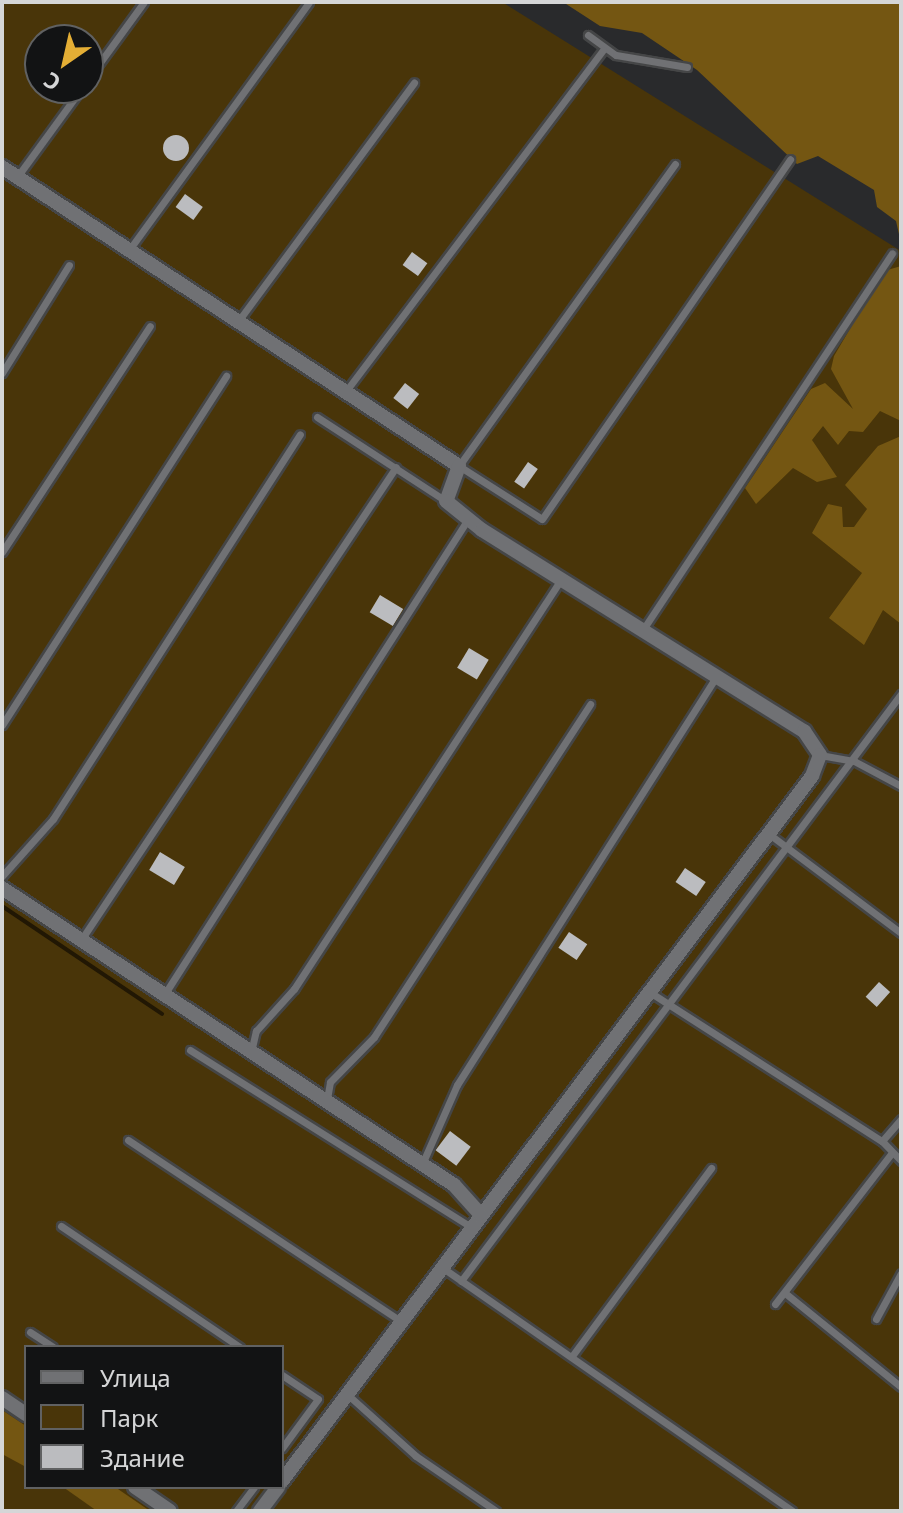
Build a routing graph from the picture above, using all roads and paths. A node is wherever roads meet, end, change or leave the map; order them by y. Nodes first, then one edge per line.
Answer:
1 (144, 2) edge
2 (309, 2) edge
3 (588, 35) dead end
4 (603, 50) junction
5 (104, 57) edge
6 (687, 67) dead end
7 (414, 83) dead end
8 (70, 104) edge
9 (790, 159) dead end
10 (675, 164) dead end
11 (2, 167) edge
12 (17, 177) junction
13 (129, 250) junction
14 (892, 253) dead end
15 (69, 265) dead end
16 (239, 320) junction
17 (150, 326) dead end
18 (2, 373) edge
19 (226, 376) dead end
20 (346, 391) junction
21 (317, 417) dead end
22 (300, 434) dead end
23 (459, 466) junction
24 (396, 467) junction
25 (446, 501) junction
26 (468, 519) junction
27 (2, 552) edge
28 (560, 581) junction
29 (642, 631) junction
30 (717, 676) junction
31 (901, 694) edge
32 (590, 704) dead end
33 (2, 725) edge
34 (820, 755) junction
35 (854, 761) junction
36 (901, 786) edge
37 (767, 833) junction
38 (790, 850) junction
39 (2, 876) edge
40 (2, 888) edge
41 (901, 933) edge
42 (81, 940) junction
43 (647, 990) junction
44 (164, 995) junction
45 (670, 1005) junction
46 (190, 1050) dead end
47 (251, 1056) junction
48 (328, 1106) junction
49 (901, 1119) edge
50 (128, 1140) dead end
51 (882, 1141) junction
52 (891, 1154) junction
53 (901, 1161) edge
54 (422, 1166) junction
55 (711, 1168) dead end
56 (479, 1213) junction
57 (61, 1226) dead end
58 (469, 1226) junction
59 (440, 1266) junction
60 (901, 1273) edge
61 (461, 1281) junction
62 (785, 1293) junction
63 (775, 1304) dead end
64 (876, 1319) dead end
65 (400, 1321) junction
66 (30, 1332) dead end
67 (50, 1345) edge
68 (237, 1345) edge
69 (572, 1356) junction
70 (284, 1376) edge
71 (901, 1387) edge
72 (347, 1394) junction
73 (2, 1398) edge
74 (24, 1413) edge
75 (284, 1445) edge
76 (284, 1478) edge
77 (138, 1489) edge
78 (252, 1489) edge
79 (276, 1489) edge
80 (170, 1511) edge
81 (236, 1511) edge
82 (260, 1511) edge
83 (496, 1511) edge
84 (792, 1511) edge

1 - 5 lane
2 - 13 lane
3 - 4 lane
4 - 6 lane
4 - 20 lane
7 - 16 lane
8 - 12 lane
9 - 23 lane
10 - 23 lane
11 - 12 street
12 - 13 street
13 - 16 street
14 - 29 lane
15 - 18 lane
16 - 20 street
17 - 27 lane
19 - 33 lane
20 - 23 street
21 - 24 lane
22 - 39 lane
23 - 25 street
24 - 25 lane
24 - 42 lane
25 - 26 street
26 - 28 street
26 - 44 lane
28 - 29 street
28 - 47 lane
29 - 30 street
30 - 34 street
30 - 54 lane
31 - 35 lane
32 - 48 lane
34 - 35 lane
34 - 37 street
35 - 36 lane
35 - 38 lane
37 - 38 lane
37 - 43 street
38 - 41 lane
38 - 45 lane
40 - 42 street
42 - 44 street
43 - 45 lane
43 - 56 street
44 - 47 street
45 - 51 lane
45 - 61 lane
46 - 58 lane
47 - 48 street
48 - 54 street
49 - 51 lane
50 - 65 lane
51 - 52 lane
52 - 53 lane
52 - 62 lane
54 - 56 street
55 - 69 lane
56 - 58 street
57 - 68 lane
58 - 59 street
59 - 61 lane
59 - 65 street
60 - 64 lane
61 - 69 lane
62 - 63 lane
62 - 71 lane
65 - 72 street
66 - 67 lane
69 - 84 lane
70 - 75 lane
72 - 76 street
72 - 83 lane
73 - 74 street
77 - 80 street
78 - 81 lane
79 - 82 street

